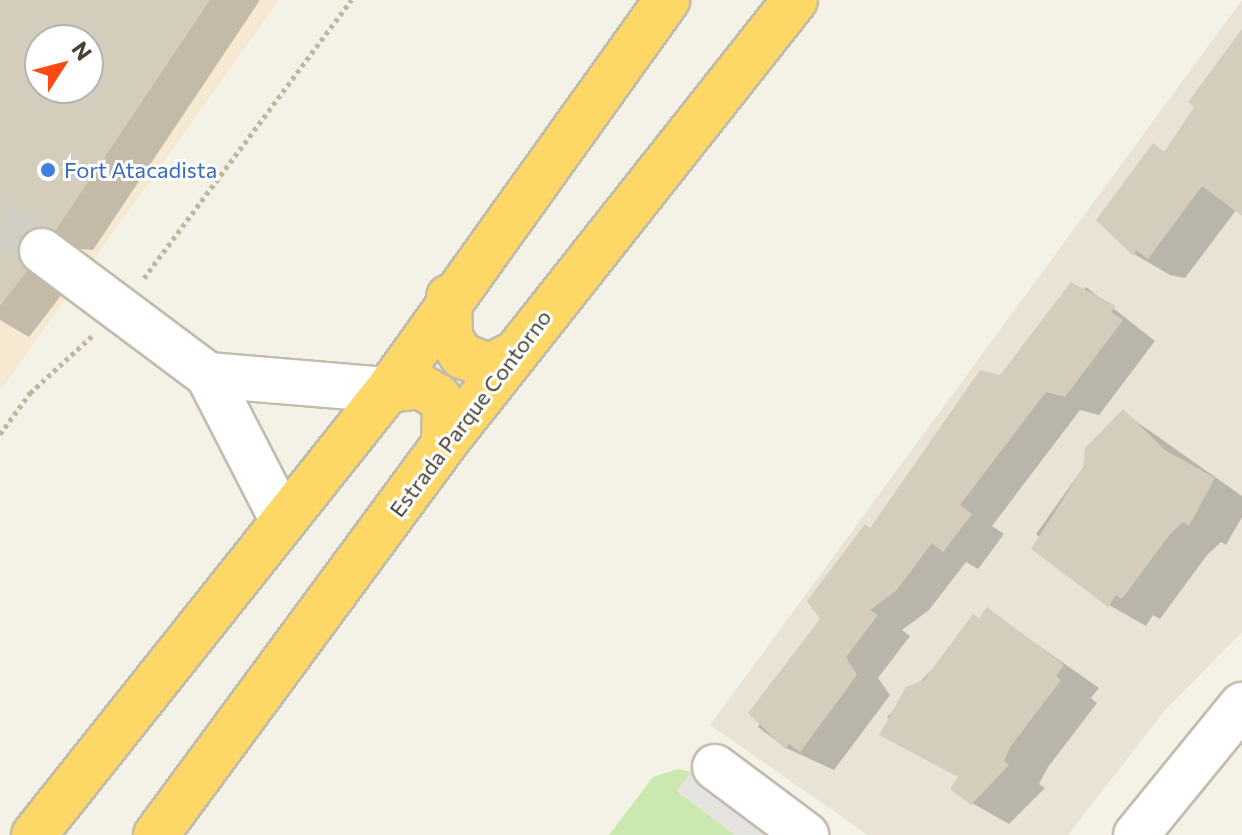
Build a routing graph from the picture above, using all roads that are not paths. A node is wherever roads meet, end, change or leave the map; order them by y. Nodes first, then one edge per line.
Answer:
1 (667, 0) edge
2 (795, 0) edge
3 (42, 251) tunnel mouth
4 (449, 297) junction
5 (514, 354) junction
6 (208, 375) junction
7 (388, 390) junction
8 (444, 444) junction
9 (283, 521) junction
10 (1242, 705) edge
11 (715, 767) dead end
12 (33, 832) edge
13 (156, 835) edge
14 (806, 835) edge
15 (1136, 835) edge

1 - 4 highway
2 - 5 highway, Estrada Parque Contorno
3 - 6 street
4 - 5 highway
4 - 7 highway
5 - 8 highway, Estrada Parque Contorno
6 - 7 street
6 - 9 street
7 - 8 highway
7 - 9 highway
8 - 13 highway, Estrada Parque Contorno
9 - 12 highway
10 - 15 street
11 - 14 street

